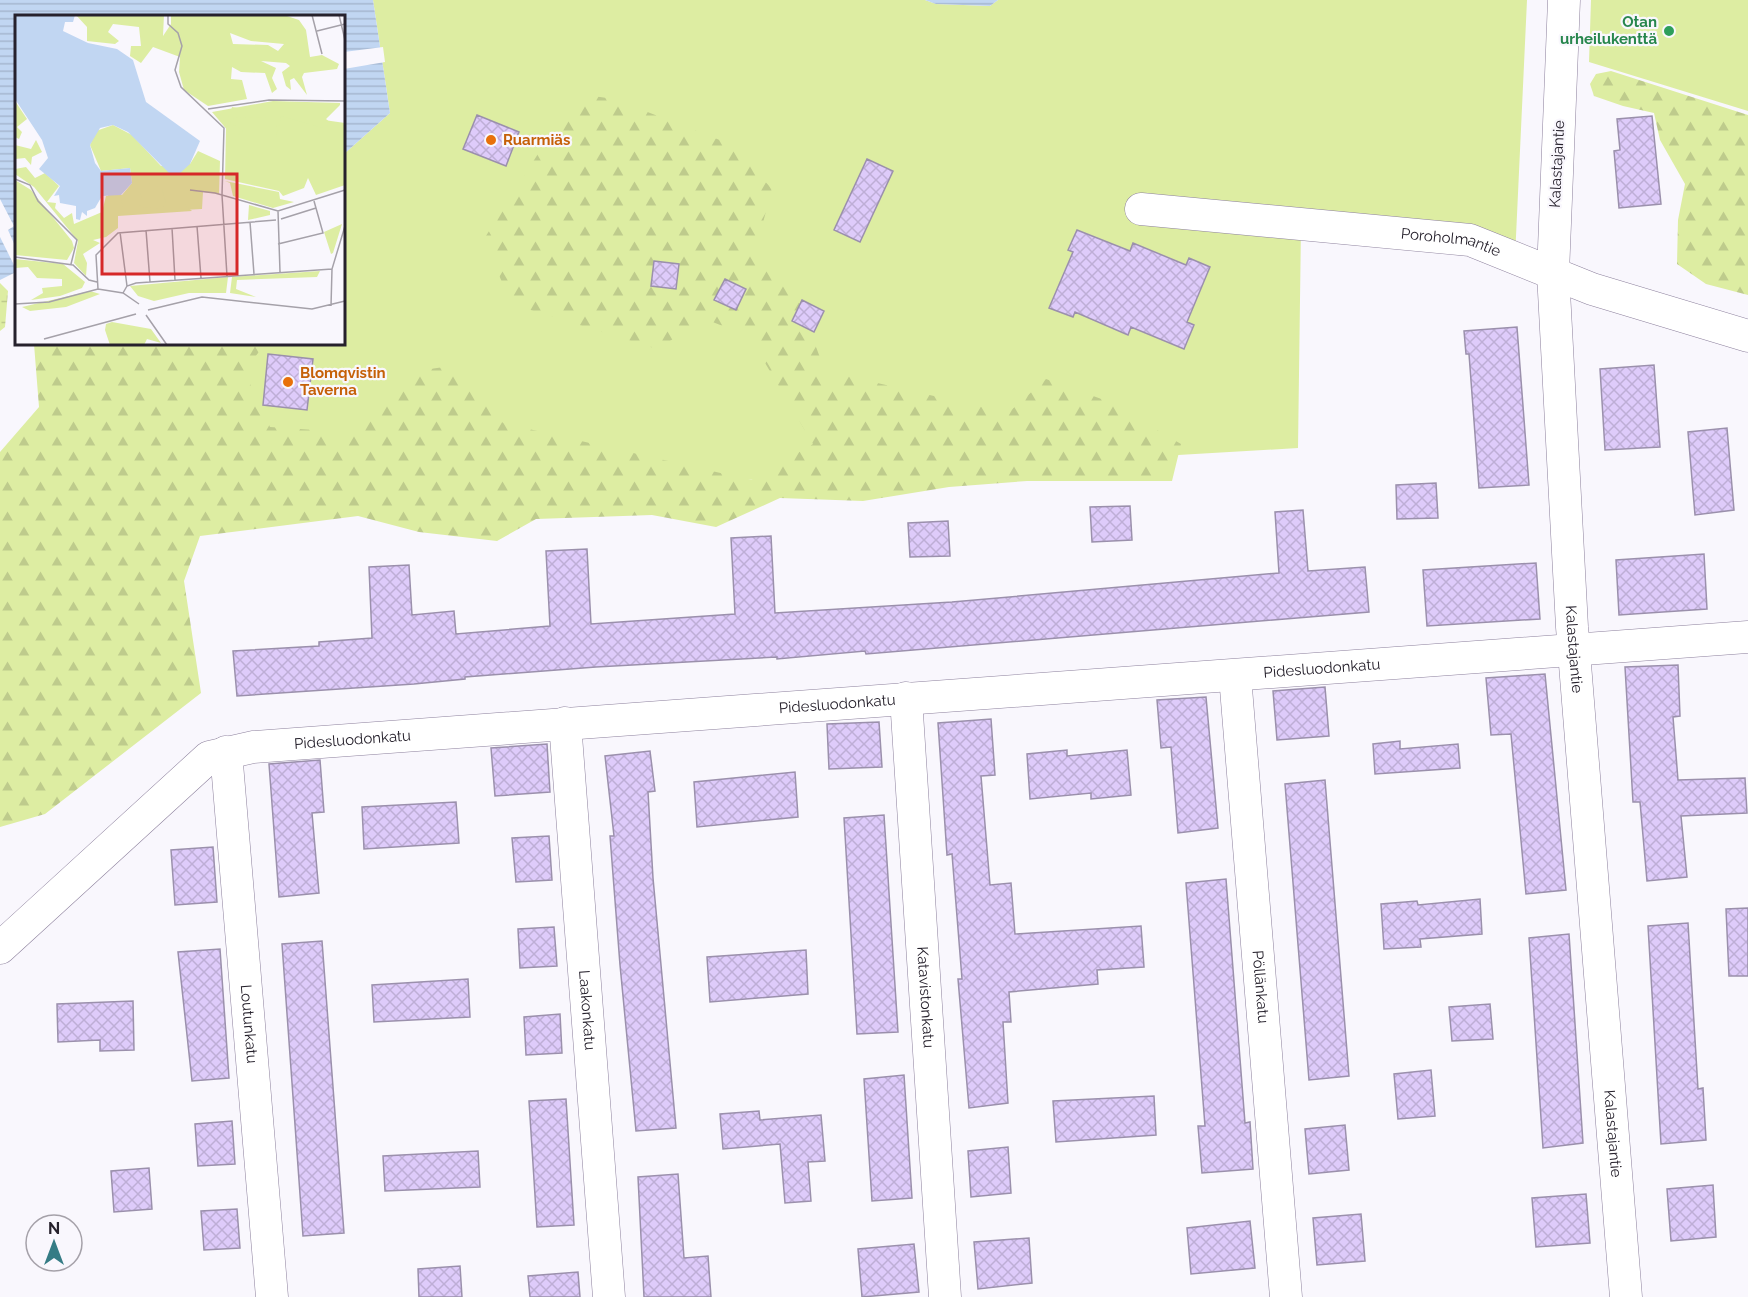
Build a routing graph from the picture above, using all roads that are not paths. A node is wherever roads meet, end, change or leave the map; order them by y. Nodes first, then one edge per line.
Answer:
1 (1564, 0) edge
2 (1141, 209) dead end
3 (1553, 273) junction
4 (1748, 336) edge
5 (1748, 637) edge
6 (1575, 651) junction
7 (1235, 676) junction
8 (906, 698) junction
9 (565, 723) junction
10 (226, 752) junction
11 (0, 948) edge
12 (272, 1297) edge
13 (609, 1297) edge
14 (945, 1297) edge
15 (1286, 1297) edge
16 (1626, 1297) edge

1 - 3 street, Kalastajantie
2 - 3 street, Poroholmantie
3 - 4 street, Poroholmantie
3 - 6 street, Kalastajantie
5 - 6 street, Pidesluodonkatu
6 - 7 street, Pidesluodonkatu
6 - 16 street, Kalastajantie
7 - 8 street, Pidesluodonkatu
7 - 15 street, Pöllänkatu
8 - 9 street, Pidesluodonkatu
8 - 14 street, Katavistonkatu
9 - 10 street, Pidesluodonkatu
9 - 13 street, Laakonkatu
10 - 11 street, Pidesluodonkatu
10 - 12 street, Loutunkatu

